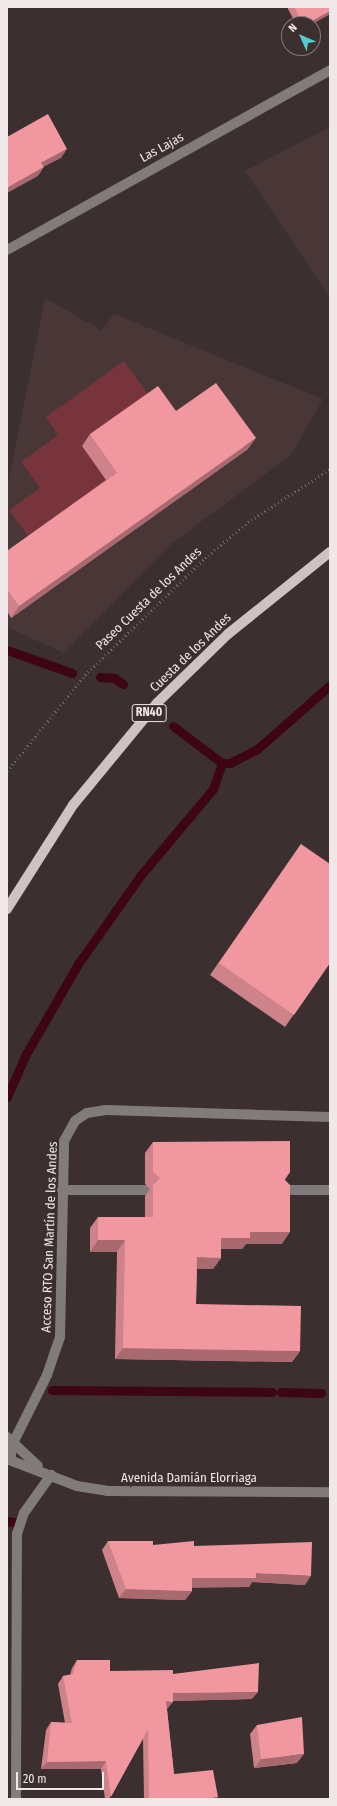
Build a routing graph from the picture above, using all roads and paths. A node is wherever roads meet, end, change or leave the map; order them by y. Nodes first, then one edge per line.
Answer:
1 (330, 70) edge
2 (7, 250) edge
3 (330, 469) edge
4 (330, 552) edge
5 (7, 771) edge
6 (7, 909) edge
7 (330, 1117) edge
8 (62, 1190) junction
9 (145, 1190) dead end
10 (282, 1190) edge
11 (330, 1190) edge
12 (10, 1440) edge
13 (8, 1459) edge
14 (51, 1475) junction
15 (330, 1492) edge
16 (16, 1799) edge

1 - 2 street, Las Lajas
3 - 5 path, Paseo Cuesta de los Andes
4 - 6 main road, Cuesta de los Andes / RN40
7 - 8 street, Acceso RTO San Martín de los Andes
8 - 9 street
8 - 12 street, Acceso RTO San Martín de los Andes
10 - 11 street
12 - 13 street, Acceso RTO San Martín de los Andes
12 - 14 street, Avenida Damián Elorriaga
13 - 14 street, Avenida Damián Elorriaga
14 - 15 street, Avenida Damián Elorriaga
14 - 16 street

